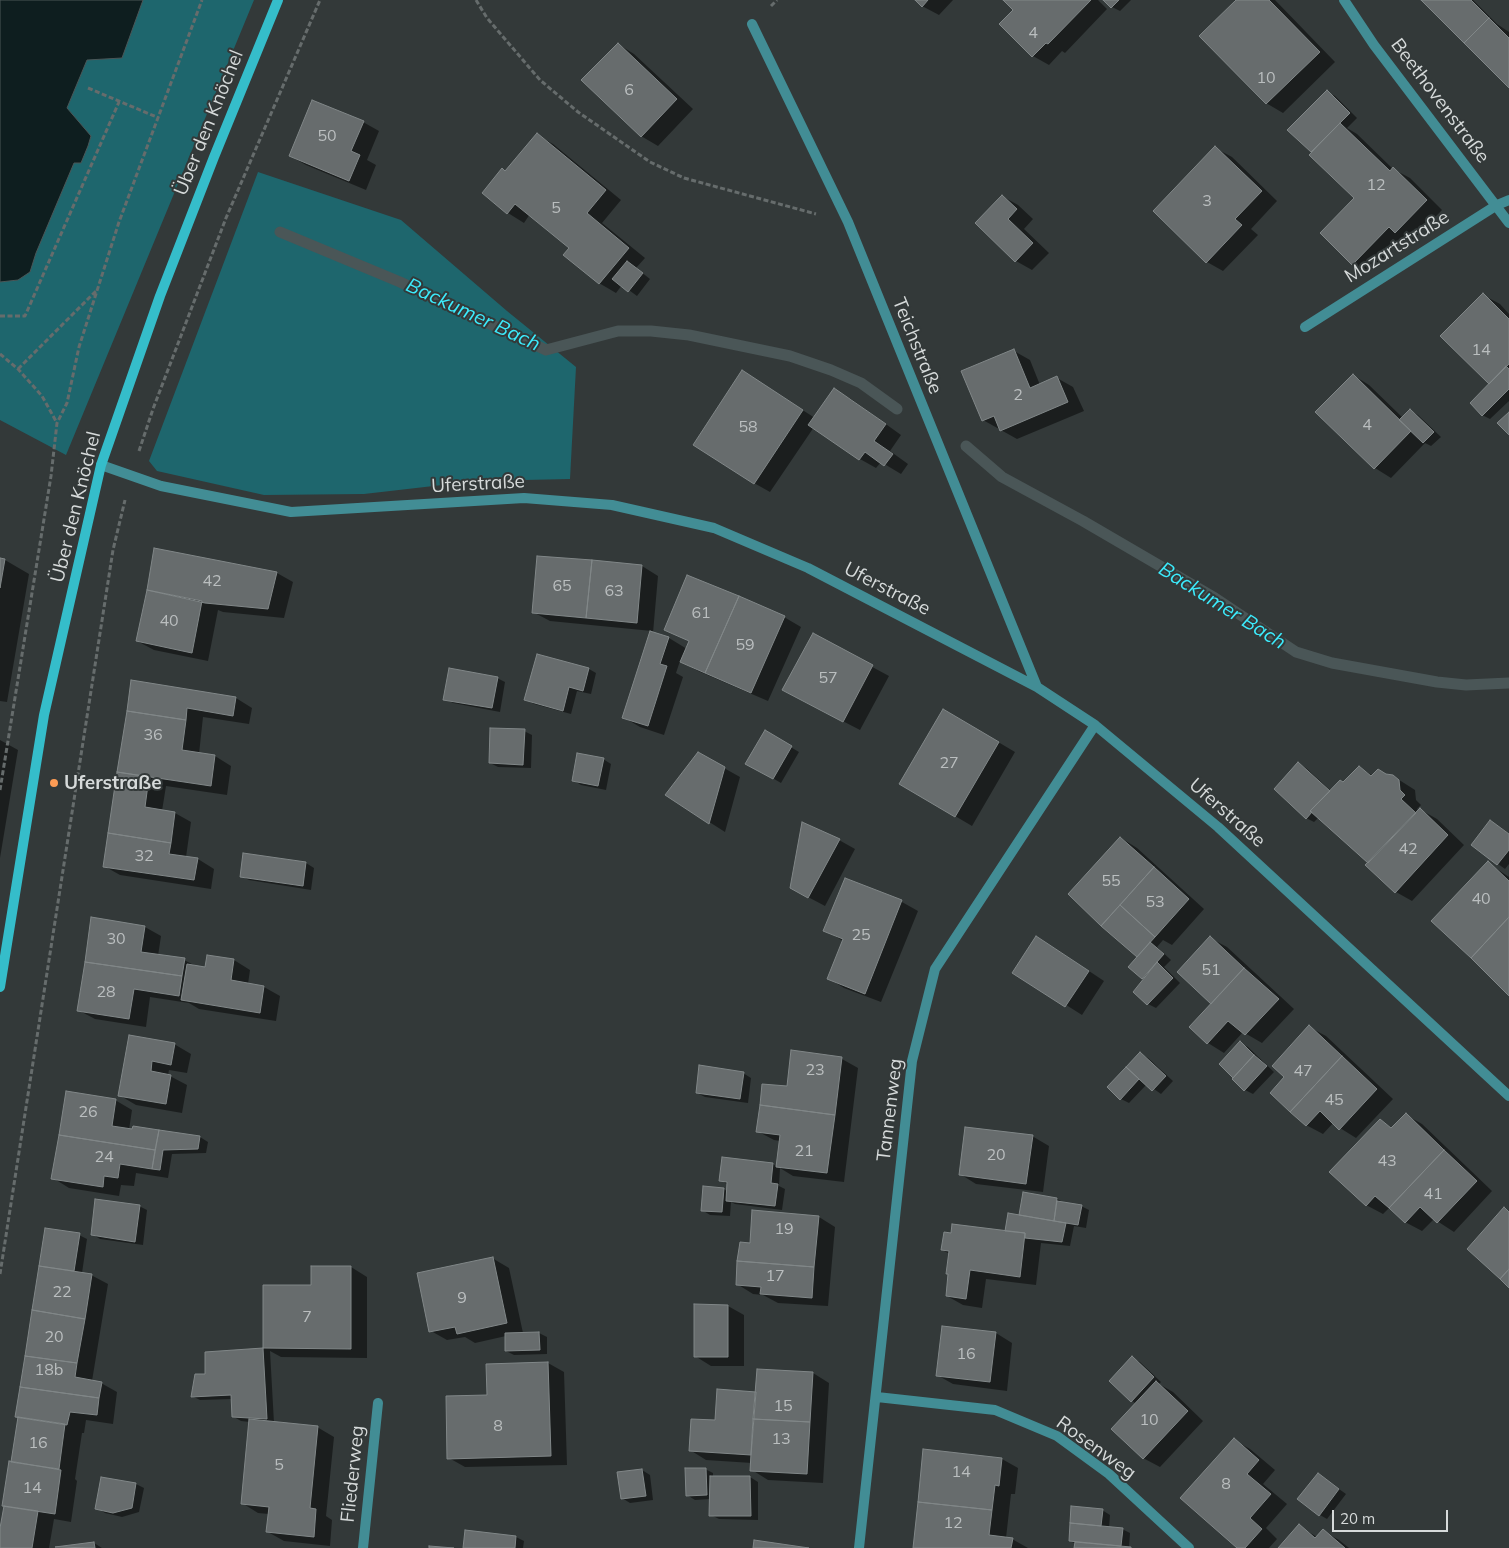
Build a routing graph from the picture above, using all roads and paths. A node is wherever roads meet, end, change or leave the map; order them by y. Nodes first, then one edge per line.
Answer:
1 (202, 0) edge
2 (278, 0) edge
3 (320, 0) edge
4 (476, 0) edge
5 (1344, 0) edge
6 (752, 24) dead end
7 (88, 88) dead end
8 (119, 102) junction
9 (159, 118) junction
10 (1509, 200) edge
11 (1497, 205) junction
12 (848, 222) junction
13 (1509, 223) edge
14 (98, 289) junction
15 (0, 316) edge
16 (1305, 327) dead end
17 (0, 354) edge
18 (18, 369) junction
19 (57, 423) junction
20 (101, 465) junction
21 (131, 476) junction
22 (1037, 687) junction
23 (1095, 725) junction
24 (0, 790) edge
25 (0, 987) edge
26 (1509, 1096) edge
27 (0, 1274) edge
28 (877, 1397) junction
29 (378, 1403) dead end
30 (363, 1548) edge
31 (859, 1548) edge
32 (1189, 1548) edge

1 - 9 path
2 - 20 main road, Über den Knöchel
3 - 21 path
4 - 12 path
5 - 11 street, Beethovenstraße
6 - 12 street, Teichstraße
7 - 8 path
8 - 9 path
8 - 15 path
9 - 14 path
10 - 11 street, Mozartstraße
11 - 13 street, Beethovenstraße
11 - 16 street, Mozartstraße
12 - 22 street, Teichstraße
14 - 18 path
14 - 19 path
17 - 18 path
18 - 19 path
19 - 24 path
20 - 21 street, Uferstraße
20 - 25 main road, Über den Knöchel
21 - 22 street, Uferstraße
21 - 27 path
22 - 23 street, Uferstraße
23 - 26 street, Uferstraße
23 - 28 street, Tannenweg
28 - 31 street, Tannenweg
28 - 32 street, Rosenweg
29 - 30 street, Fliederweg

